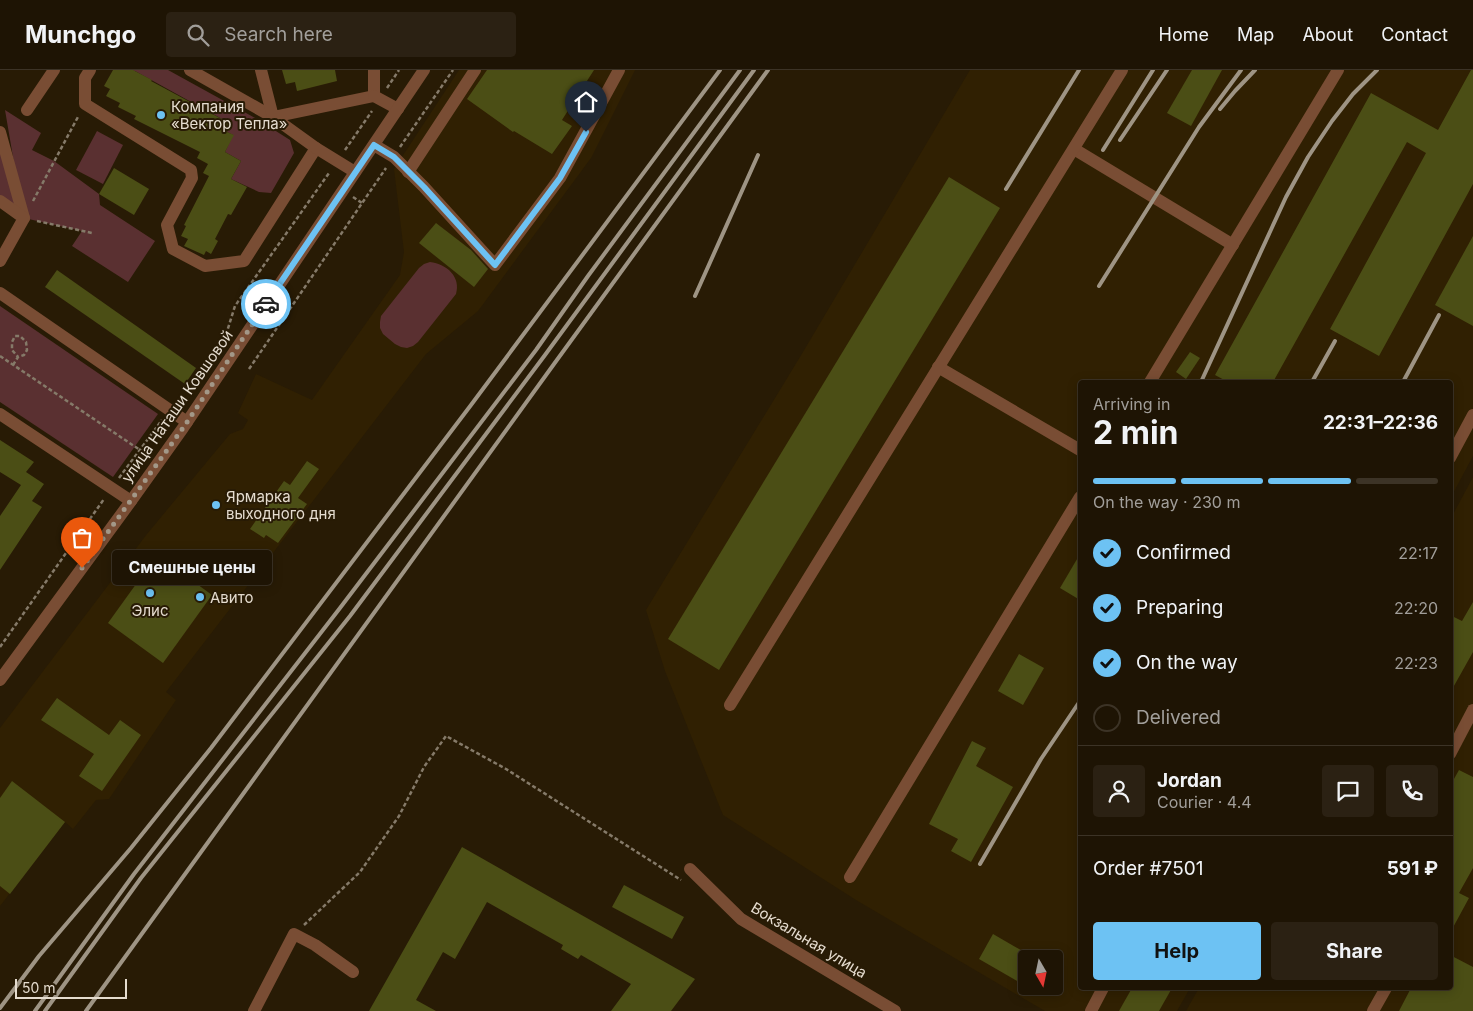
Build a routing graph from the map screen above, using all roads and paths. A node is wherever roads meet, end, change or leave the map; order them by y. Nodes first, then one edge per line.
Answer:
1 (54, 70) edge
2 (90, 70) edge
3 (190, 70) edge
4 (261, 70) edge
5 (374, 70) edge
6 (424, 70) edge
7 (453, 70) edge
8 (474, 70) edge
9 (619, 70) edge
10 (1122, 70) edge
11 (1338, 70) edge
12 (374, 96) junction
13 (85, 104) junction
14 (398, 109) junction
15 (27, 110) dead end
16 (273, 117) junction
17 (0, 132) edge
18 (374, 145) junction
19 (316, 148) junction
20 (1074, 149) junction
21 (394, 157) junction
22 (355, 172) junction
23 (408, 172) junction
24 (0, 201) edge
25 (24, 218) junction
26 (92, 233) dead end
27 (1233, 245) junction
28 (0, 261) edge
29 (0, 294) edge
30 (0, 356) edge
31 (18, 357) junction
32 (13, 365) junction
33 (938, 368) junction
34 (249, 369) dead end
35 (1151, 380) edge
36 (170, 410) junction
37 (0, 414) edge
38 (1473, 415) edge
39 (187, 422) junction
40 (1078, 449) edge
41 (140, 450) junction
42 (1453, 452) edge
43 (112, 488) junction
44 (1078, 500) edge
45 (132, 501) junction
46 (0, 647) edge
47 (0, 680) edge
48 (730, 705) dead end
49 (1473, 710) edge
50 (1453, 748) edge
51 (690, 869) dead end
52 (850, 877) dead end
53 (682, 882) dead end
54 (294, 934) junction
55 (353, 972) dead end
56 (1103, 990) edge
57 (1385, 990) edge
58 (254, 1011) edge
59 (895, 1011) edge
60 (1091, 1011) edge
61 (1373, 1011) edge

1 - 15 street
2 - 13 street
3 - 16 street
4 - 16 street
5 - 12 street
6 - 14 street, улица Наташи Ковшовой
7 - 21 path
8 - 23 street
9 - 23 street
10 - 20 street
11 - 27 street
12 - 14 street
12 - 16 street
13 - 19 street
13 - 25 path
14 - 18 street, улица Наташи Ковшовой
16 - 19 street
17 - 25 street
18 - 21 street
18 - 22 street, улица Наташи Ковшовой
19 - 22 street
20 - 27 street
20 - 33 street
21 - 23 street
21 - 34 path
22 - 39 street, улица Наташи Ковшовой
24 - 25 street
25 - 26 path
25 - 28 street
27 - 35 street
29 - 36 street
30 - 32 path
31 - 31 path
31 - 32 path
32 - 41 path
33 - 40 street
33 - 48 street
36 - 39 street
36 - 41 path
37 - 43 street
38 - 42 street
39 - 45 street, улица Наташи Ковшовой
41 - 43 path
43 - 45 street
43 - 46 path
44 - 52 street
45 - 47 street, улица Наташи Ковшовой
49 - 50 street
51 - 59 street, Вокзальная улица
53 - 54 path
54 - 55 street
54 - 58 street
56 - 60 street
57 - 61 street

